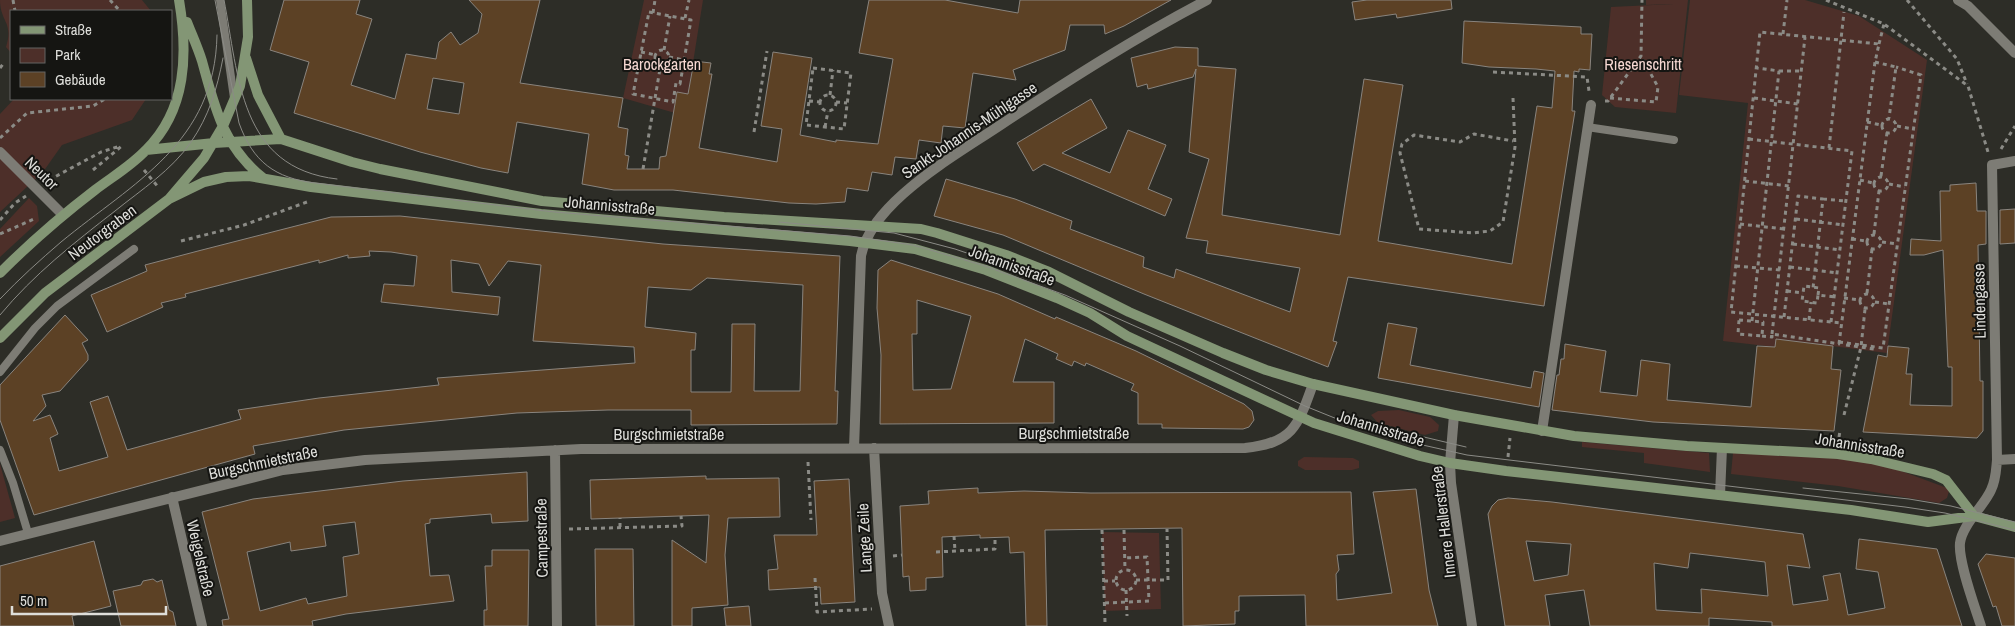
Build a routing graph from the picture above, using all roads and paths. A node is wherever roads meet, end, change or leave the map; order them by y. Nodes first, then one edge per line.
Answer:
1 (110, 0) edge
2 (220, 0) edge
3 (247, 0) edge
4 (655, 0) edge
5 (688, 0) edge
6 (1207, 0) edge
7 (1642, 0) edge
8 (1787, 0) edge
9 (1826, 0) edge
10 (1907, 0) edge
11 (1958, 0) edge
12 (180, 1) edge
13 (119, 10) edge
14 (1844, 12) dead end
15 (653, 13) junction
16 (670, 16) junction
17 (685, 18) junction
18 (1884, 24) junction
19 (1783, 34) junction
20 (1805, 37) junction
21 (1841, 40) junction
22 (1879, 44) junction
23 (664, 50) junction
24 (767, 51) dead end
25 (641, 52) junction
26 (2015, 53) edge
27 (656, 55) junction
28 (1641, 56) junction
29 (246, 57) junction
30 (669, 57) junction
31 (684, 60) junction
32 (1875, 62) junction
33 (661, 63) junction
34 (3, 64) dead end
35 (1896, 67) junction
36 (0, 68) edge
37 (1756, 68) junction
38 (832, 70) junction
39 (1779, 71) junction
40 (1493, 72) dead end
41 (1801, 72) junction
42 (1968, 86) junction
43 (830, 95) junction
44 (655, 98) junction
45 (1513, 98) dead end
46 (1610, 98) junction
47 (1753, 98) junction
48 (103, 100) edge
49 (235, 100) junction
50 (809, 101) junction
51 (1776, 101) junction
52 (821, 102) junction
53 (836, 102) junction
54 (847, 103) junction
55 (1798, 104) junction
56 (1591, 105) junction
57 (828, 111) junction
58 (1889, 118) junction
59 (1867, 122) junction
60 (1881, 125) junction
61 (223, 126) junction
62 (1897, 126) junction
63 (2015, 126) edge
64 (826, 127) junction
65 (1587, 128) junction
66 (1913, 129) junction
67 (754, 132) dead end
68 (1887, 133) junction
69 (0, 139) edge
70 (281, 139) junction
71 (1749, 139) junction
72 (1674, 140) dead end
73 (1513, 141) junction
74 (230, 142) junction
75 (1771, 142) junction
76 (214, 143) junction
77 (1793, 144) junction
78 (123, 145) dead end
79 (1829, 148) junction
80 (146, 150) junction
81 (0, 152) edge
82 (2015, 161) edge
83 (1992, 164) junction
84 (643, 169) dead end
85 (1881, 176) junction
86 (263, 178) junction
87 (1860, 180) junction
88 (1745, 181) junction
89 (1767, 183) junction
90 (1873, 183) junction
91 (1889, 184) junction
92 (1789, 186) junction
93 (35, 187) junction
94 (1906, 187) junction
95 (1879, 191) junction
96 (169, 199) junction
97 (1823, 199) junction
98 (1846, 201) junction
99 (308, 202) dead end
100 (53, 204) junction
101 (63, 216) junction
102 (1796, 219) junction
103 (0, 220) edge
104 (1820, 222) junction
105 (1740, 224) junction
106 (1843, 225) junction
107 (874, 226) junction
108 (1762, 227) junction
109 (1784, 229) junction
110 (0, 234) edge
111 (1874, 234) junction
112 (1852, 239) junction
113 (181, 241) dead end
114 (1866, 241) junction
115 (864, 242) junction
116 (1882, 242) junction
117 (1792, 244) junction
118 (1897, 244) junction
119 (1817, 247) junction
120 (134, 249) dead end
121 (1872, 249) junction
122 (1840, 250) junction
123 (1736, 266) junction
124 (1790, 267) junction
125 (1758, 268) junction
126 (1780, 270) junction
127 (1815, 270) junction
128 (0, 273) edge
129 (1838, 273) junction
130 (1813, 288) junction
131 (1787, 291) junction
132 (1803, 293) junction
133 (1867, 294) junction
134 (1818, 295) junction
135 (1835, 297) junction
136 (1844, 298) junction
137 (1859, 300) junction
138 (1811, 302) junction
139 (1874, 302) junction
140 (1889, 304) junction
141 (1865, 309) junction
142 (1753, 314) junction
143 (1774, 316) junction
144 (1784, 317) junction
145 (1809, 320) junction
146 (1752, 321) junction
147 (1831, 322) junction
148 (1841, 323) junction
149 (1772, 334) junction
150 (1762, 336) junction
151 (0, 338) edge
152 (1839, 343) junction
153 (1861, 346) junction
154 (0, 372) edge
155 (1313, 384) junction
156 (1454, 415) junction
157 (1844, 415) dead end
158 (1300, 417) junction
159 (1542, 431) junction
160 (1840, 431) dead end
161 (1840, 437) dead end
162 (808, 448) junction
163 (854, 448) junction
164 (874, 448) junction
165 (1722, 448) junction
166 (0, 450) edge
167 (555, 450) junction
168 (2015, 459) edge
169 (1997, 460) junction
170 (1450, 463) junction
171 (1720, 496) junction
172 (172, 497) junction
173 (681, 516) dead end
174 (1974, 516) junction
175 (620, 518) dead end
176 (811, 520) dead end
177 (620, 527) junction
178 (2015, 527) edge
179 (556, 529) junction
180 (1167, 529) dead end
181 (1102, 530) dead end
182 (1124, 530) dead end
183 (28, 533) junction
184 (954, 536) dead end
185 (995, 538) dead end
186 (0, 541) edge
187 (955, 551) junction
188 (936, 552) dead end
189 (1124, 558) junction
190 (1125, 570) junction
191 (815, 578) dead end
192 (1136, 580) junction
193 (1148, 580) junction
194 (1104, 581) junction
195 (1115, 581) junction
196 (1126, 590) junction
197 (1105, 602) junction
198 (1126, 602) junction
199 (885, 608) junction
200 (1127, 616) dead end
201 (1105, 622) dead end
202 (202, 626) edge
203 (557, 626) edge
204 (889, 626) edge
205 (1472, 626) edge
206 (1981, 626) edge

1 - 13 path
2 - 49 lane
3 - 29 main road, Neutorgraben
4 - 15 path
5 - 17 path
6 - 107 street, Sankt-Johannis-Mühlgasse
7 - 28 path
8 - 19 path
9 - 18 path
10 - 42 path
11 - 26 street
12 - 61 main road
12 - 80 main road
14 - 21 path
15 - 16 path
15 - 25 path
16 - 17 path
16 - 23 path
17 - 31 path
18 - 22 path
18 - 42 path
19 - 20 path
19 - 37 path
20 - 21 path
20 - 41 path
21 - 22 path
21 - 79 path
22 - 32 path
23 - 27 path
23 - 30 path
24 - 67 path
25 - 27 path
25 - 44 path
27 - 33 path
28 - 46 path
28 - 46 path
29 - 49 main road, Neutorgraben
29 - 70 main road
30 - 31 path
30 - 33 path
31 - 44 path
32 - 35 path
32 - 59 path
33 - 44 path
34 - 36 path
35 - 58 path
35 - 66 path
37 - 39 path
37 - 47 path
38 - 43 path
38 - 50 path
38 - 54 path
39 - 41 path
39 - 51 path
40 - 56 path
41 - 55 path
42 - 83 path
43 - 52 path
43 - 53 path
44 - 84 path
45 - 73 path
46 - 56 path
47 - 51 path
47 - 71 path
48 - 69 path
49 - 61 main road, Neutorgraben
50 - 52 path
50 - 64 path
51 - 55 path
51 - 75 path
52 - 57 path
53 - 54 path
53 - 57 path
54 - 64 path
55 - 77 path
56 - 65 street
57 - 64 path
58 - 60 path
58 - 62 path
59 - 60 path
59 - 87 path
60 - 68 path
61 - 74 main road
61 - 76 main road, Neutorgraben
62 - 66 path
62 - 68 path
63 - 83 path
65 - 72 lane
65 - 159 street
66 - 94 path
68 - 85 path
70 - 74 main road, Johannisstraße
70 - 107 main road, Johannisstraße
71 - 75 path
71 - 88 path
73 - 73 path
74 - 76 main road, Johannisstraße
74 - 86 main road
75 - 77 path
75 - 89 path
76 - 80 main road
76 - 96 main road, Neutorgraben
77 - 79 path
77 - 92 path
78 - 93 path
79 - 98 path
80 - 101 main road
81 - 93 street, Neutor
82 - 83 street
83 - 169 street, Lindengasse
85 - 90 path
85 - 91 path
86 - 96 main road, Johannisstraße
86 - 115 main road, Johannisstraße
87 - 90 path
87 - 112 path
88 - 89 path
88 - 105 path
89 - 92 path
89 - 108 path
90 - 95 path
91 - 94 path
91 - 95 path
92 - 109 path
93 - 100 street, Neutor
93 - 103 path
94 - 118 path
95 - 111 path
96 - 151 main road, Neutorgraben
97 - 98 path
97 - 102 path
97 - 104 path
98 - 106 path
99 - 113 path
100 - 101 street, Neutor
100 - 110 path
101 - 128 main road
102 - 104 path
102 - 117 path
104 - 106 path
104 - 119 path
105 - 108 path
105 - 123 path
106 - 122 path
107 - 115 street, Sankt-Johannis-Mühlgasse
107 - 155 main road, Johannisstraße
108 - 109 path
108 - 125 path
109 - 126 path
111 - 114 path
111 - 116 path
112 - 114 path
112 - 136 path
114 - 121 path
115 - 158 main road, Johannisstraße
115 - 163 street, Sankt-Johannis-Mühlgasse
116 - 118 path
116 - 121 path
117 - 119 path
117 - 124 path
118 - 140 path
119 - 122 path
119 - 127 path
120 - 154 lane, Neutorgraben
121 - 133 path
122 - 129 path
123 - 125 path
123 - 142 path
124 - 127 path
124 - 131 path
125 - 126 path
125 - 142 path
126 - 143 path
127 - 129 path
127 - 130 path
129 - 135 path
130 - 132 path
130 - 134 path
131 - 132 path
131 - 144 path
132 - 138 path
133 - 137 path
133 - 139 path
134 - 135 path
134 - 138 path
135 - 147 path
136 - 137 path
136 - 148 path
137 - 141 path
138 - 145 path
139 - 140 path
139 - 141 path
140 - 153 path
141 - 153 path
142 - 143 path
142 - 146 path
143 - 144 path
143 - 149 path
144 - 145 path
145 - 147 path
146 - 150 path
146 - 150 path
147 - 148 path
148 - 152 path
149 - 150 path
149 - 152 path
152 - 153 path
153 - 157 path
155 - 156 main road, Johannisstraße
155 - 158 street, Burgschmietstraße
156 - 159 main road, Johannisstraße
156 - 170 street, Innere Hallerstraße
158 - 164 street, Burgschmietstraße
158 - 170 main road, Johannisstraße
159 - 165 main road, Johannisstraße
160 - 161 path
162 - 163 street, Burgschmietstraße
162 - 167 street, Burgschmietstraße
162 - 176 path
163 - 164 street, Burgschmietstraße
164 - 199 street, Lange Zeile
165 - 171 street
165 - 174 main road, Johannisstraße
166 - 183 lane
167 - 172 street, Burgschmietstraße
167 - 179 street, Campestraße
168 - 169 street
169 - 174 street, Lindengasse
170 - 171 main road, Johannisstraße
170 - 205 street, Innere Hallerstraße
171 - 174 main road, Johannisstraße
172 - 183 street, Burgschmietstraße
172 - 202 street, Weigelstraße
173 - 177 path
174 - 178 main road, Johannisstraße
174 - 206 street, Lindengasse
175 - 177 path
177 - 179 path
179 - 203 street, Campestraße
180 - 193 path
181 - 194 path
182 - 189 path
183 - 186 street, Burgschmietstraße
184 - 187 path
185 - 187 path
187 - 188 path
189 - 190 path
189 - 193 path
190 - 192 path
190 - 195 path
191 - 199 path
192 - 193 path
192 - 196 path
193 - 198 path
194 - 195 path
194 - 197 path
195 - 196 path
196 - 198 path
197 - 198 path
197 - 201 path
198 - 200 path
199 - 204 street, Lange Zeile

